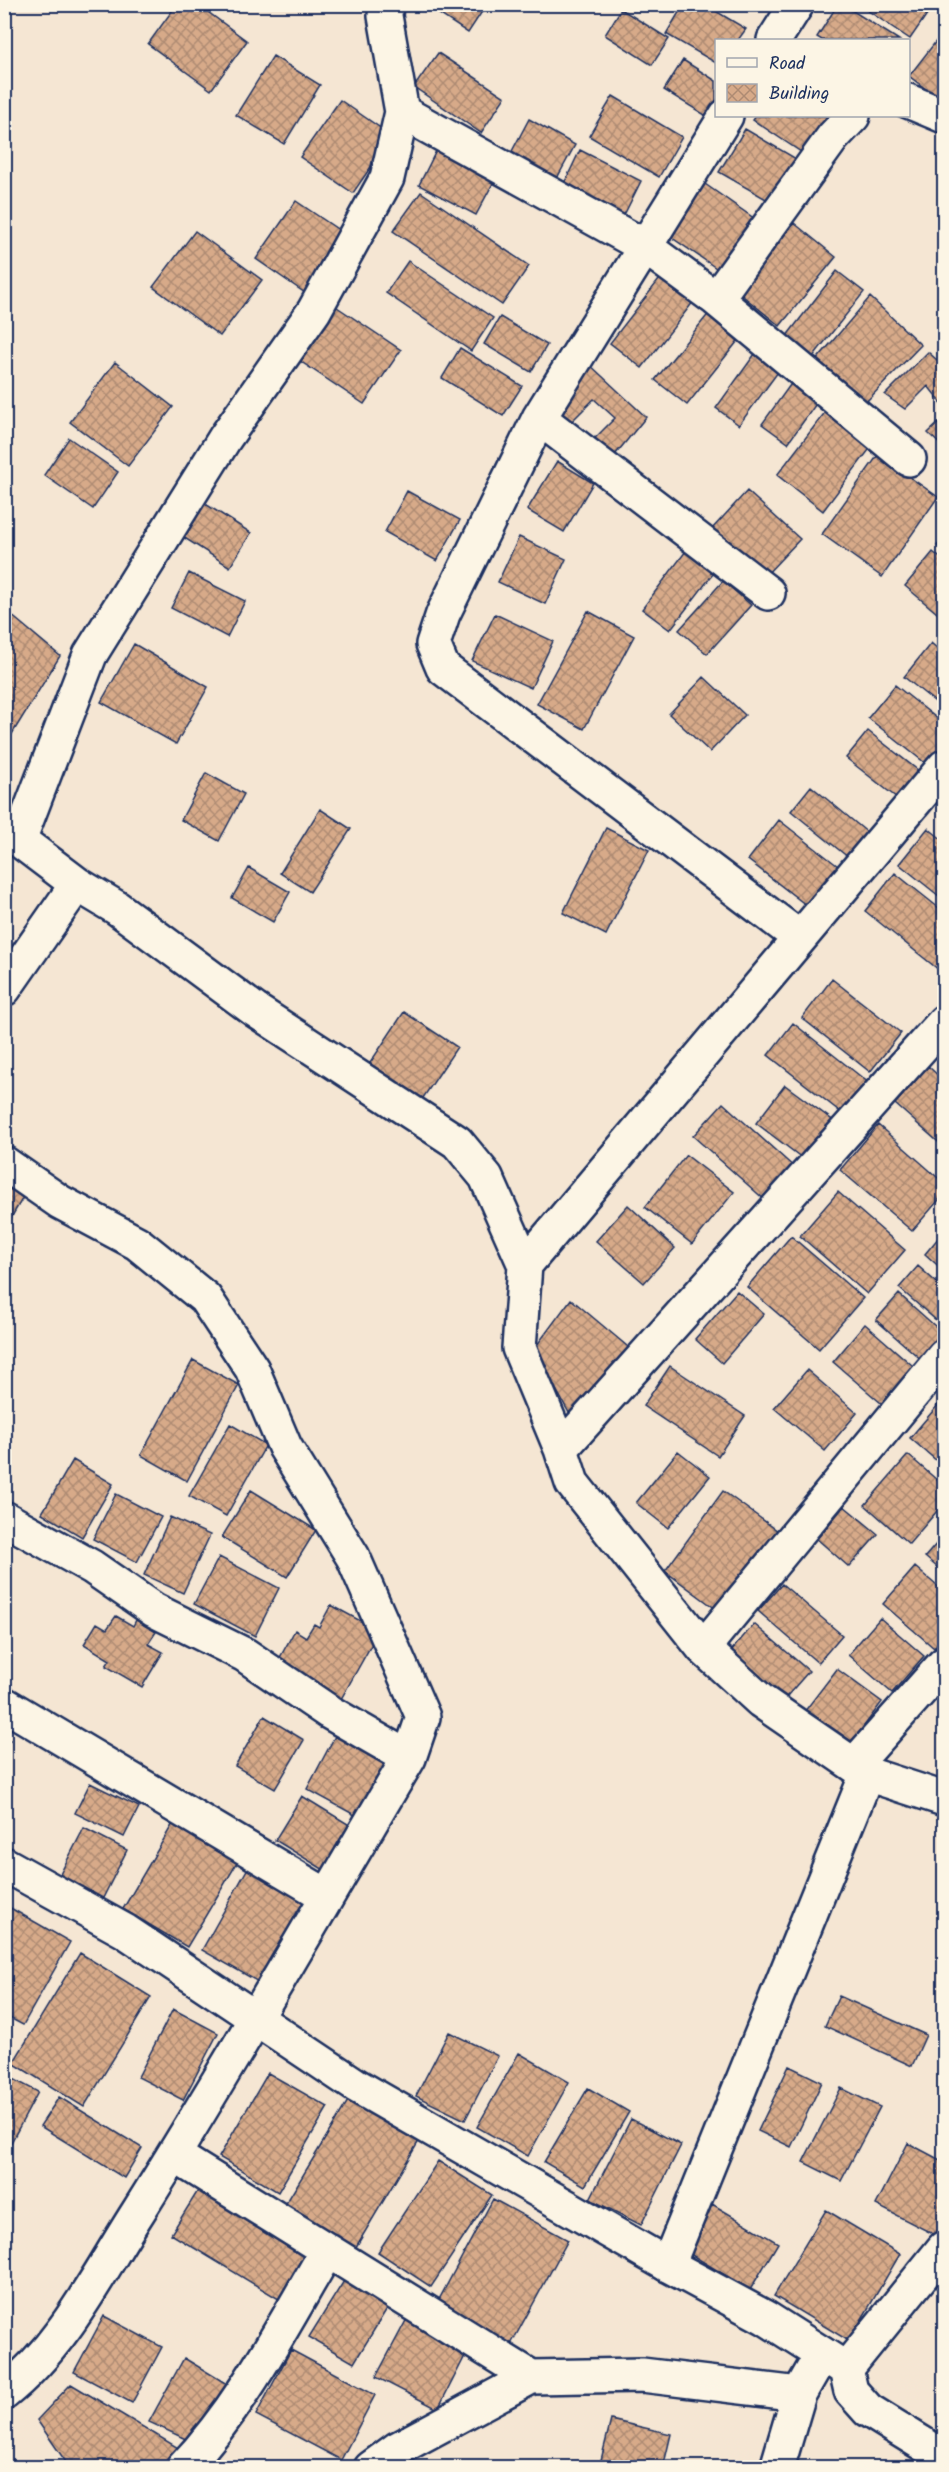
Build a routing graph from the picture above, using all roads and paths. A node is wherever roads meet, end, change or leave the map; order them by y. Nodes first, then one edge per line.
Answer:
1 (386, 4) edge
2 (798, 4) edge
3 (775, 39) edge
4 (910, 101) edge
5 (402, 112) junction
6 (945, 116) edge
7 (725, 117) edge
8 (852, 117) edge
9 (644, 246) junction
10 (716, 300) junction
11 (539, 418) junction
12 (909, 459) dead end
13 (768, 593) dead end
14 (945, 768) edge
15 (12, 832) edge
16 (77, 884) junction
17 (801, 938) junction
18 (4, 989) edge
19 (945, 1022) edge
20 (4, 1163) edge
21 (525, 1265) junction
22 (945, 1356) edge
23 (561, 1449) junction
24 (4, 1518) edge
25 (703, 1648) junction
26 (945, 1664) edge
27 (4, 1704) edge
28 (409, 1758) junction
29 (861, 1769) junction
30 (945, 1799) edge
31 (4, 1864) edge
32 (327, 1896) junction
33 (254, 2019) junction
34 (174, 2155) junction
35 (945, 2248) edge
36 (327, 2251) junction
37 (668, 2265) junction
38 (834, 2361) junction
39 (531, 2377) junction
40 (4, 2393) edge
41 (799, 2394) junction
42 (945, 2457) edge
43 (183, 2468) edge
44 (371, 2468) edge
45 (777, 2468) edge

1 - 5 street
2 - 3 street
4 - 6 street
5 - 9 street
5 - 15 street
7 - 9 street
8 - 10 street
9 - 10 street
9 - 11 street
10 - 12 street
11 - 13 street
11 - 17 street
14 - 17 street
15 - 16 street
16 - 18 street
16 - 21 street
17 - 21 street
19 - 23 street
20 - 28 street
21 - 23 street
22 - 25 street
23 - 25 street
24 - 28 street
25 - 29 street
26 - 29 street
27 - 32 street
28 - 32 street
29 - 30 street
29 - 37 street
31 - 33 street
32 - 33 street
33 - 34 street
33 - 37 street
34 - 36 street
34 - 40 street
35 - 38 street
36 - 39 street
36 - 43 street
37 - 38 street
38 - 41 street
38 - 42 street
39 - 41 street
39 - 44 street
41 - 45 street

